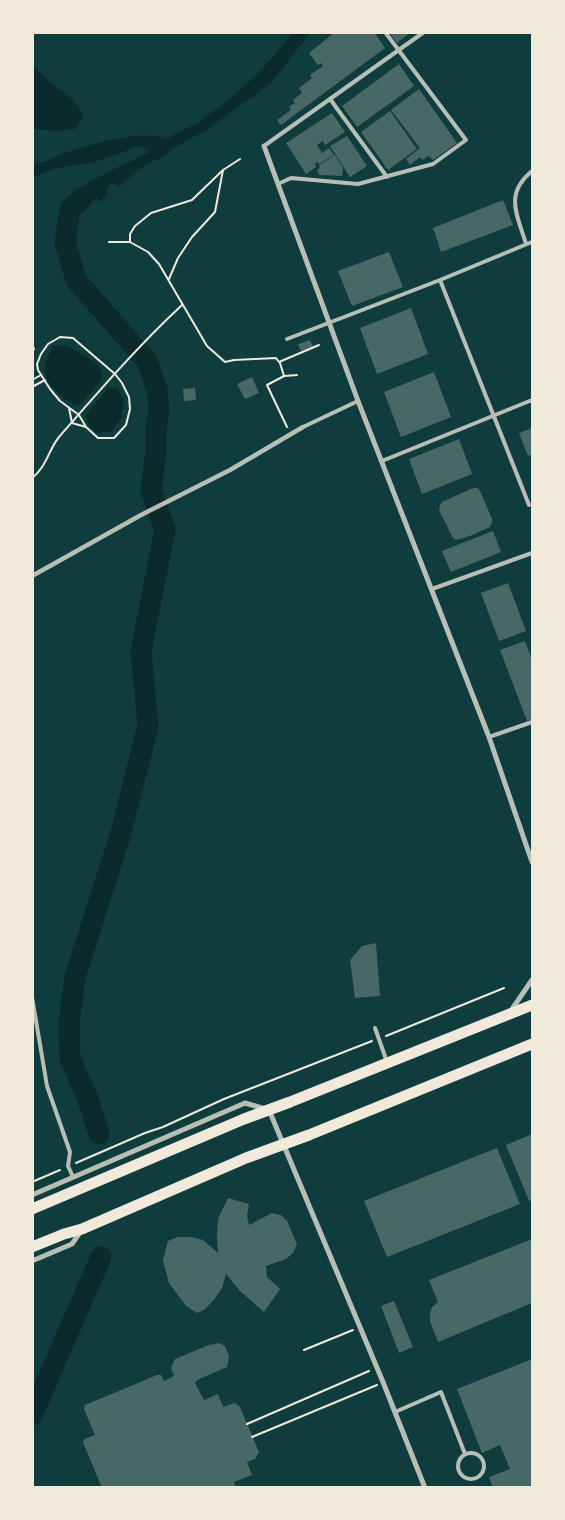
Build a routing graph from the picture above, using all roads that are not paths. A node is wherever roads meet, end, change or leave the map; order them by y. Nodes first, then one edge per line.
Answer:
1 (385, 32) edge
2 (424, 32) edge
3 (399, 50) junction
4 (330, 99) junction
5 (264, 146) joint
6 (532, 171) edge
7 (387, 177) junction
8 (278, 184) junction
9 (532, 242) edge
10 (526, 244) junction
11 (440, 280) junction
12 (329, 323) junction
13 (287, 339) dead end
14 (532, 400) edge
15 (358, 401) junction
16 (495, 415) junction
17 (303, 427) joint
18 (382, 461) junction
19 (529, 505) dead end
20 (532, 553) edge
21 (32, 576) edge
22 (432, 589) junction
23 (532, 722) edge
24 (489, 737) junction
25 (532, 862) edge
26 (532, 980) edge
27 (32, 997) edge
28 (532, 1005) edge
29 (509, 1013) junction
30 (375, 1028) dead end
31 (532, 1044) edge
32 (387, 1062) junction
33 (269, 1110) junction
34 (284, 1145) junction
35 (73, 1177) junction
36 (32, 1195) edge
37 (32, 1209) edge
38 (82, 1229) junction
39 (32, 1248) edge
40 (32, 1262) edge
41 (395, 1412) junction
42 (465, 1454) junction
43 (425, 1488) edge

1 - 3 lane
2 - 3 lane
3 - 4 lane
3 - 7 lane
4 - 5 lane
4 - 7 lane
5 - 8 street
6 - 10 lane
7 - 8 lane
8 - 12 street
9 - 10 lane
10 - 11 lane
11 - 12 lane
11 - 16 lane
12 - 13 lane
12 - 15 street
14 - 16 lane
15 - 17 lane
15 - 18 street
16 - 18 lane
16 - 19 lane
17 - 21 street
18 - 22 street
20 - 22 lane
22 - 24 street
23 - 24 lane
24 - 25 street
26 - 29 street
27 - 35 lane
28 - 29 main road
29 - 32 main road
30 - 32 lane
31 - 34 main road
32 - 33 main road
33 - 34 street
33 - 35 street
33 - 37 main road
34 - 38 main road
34 - 41 street
35 - 36 street
38 - 39 main road
38 - 40 street
41 - 42 lane
41 - 43 street
42 - 42 lane

